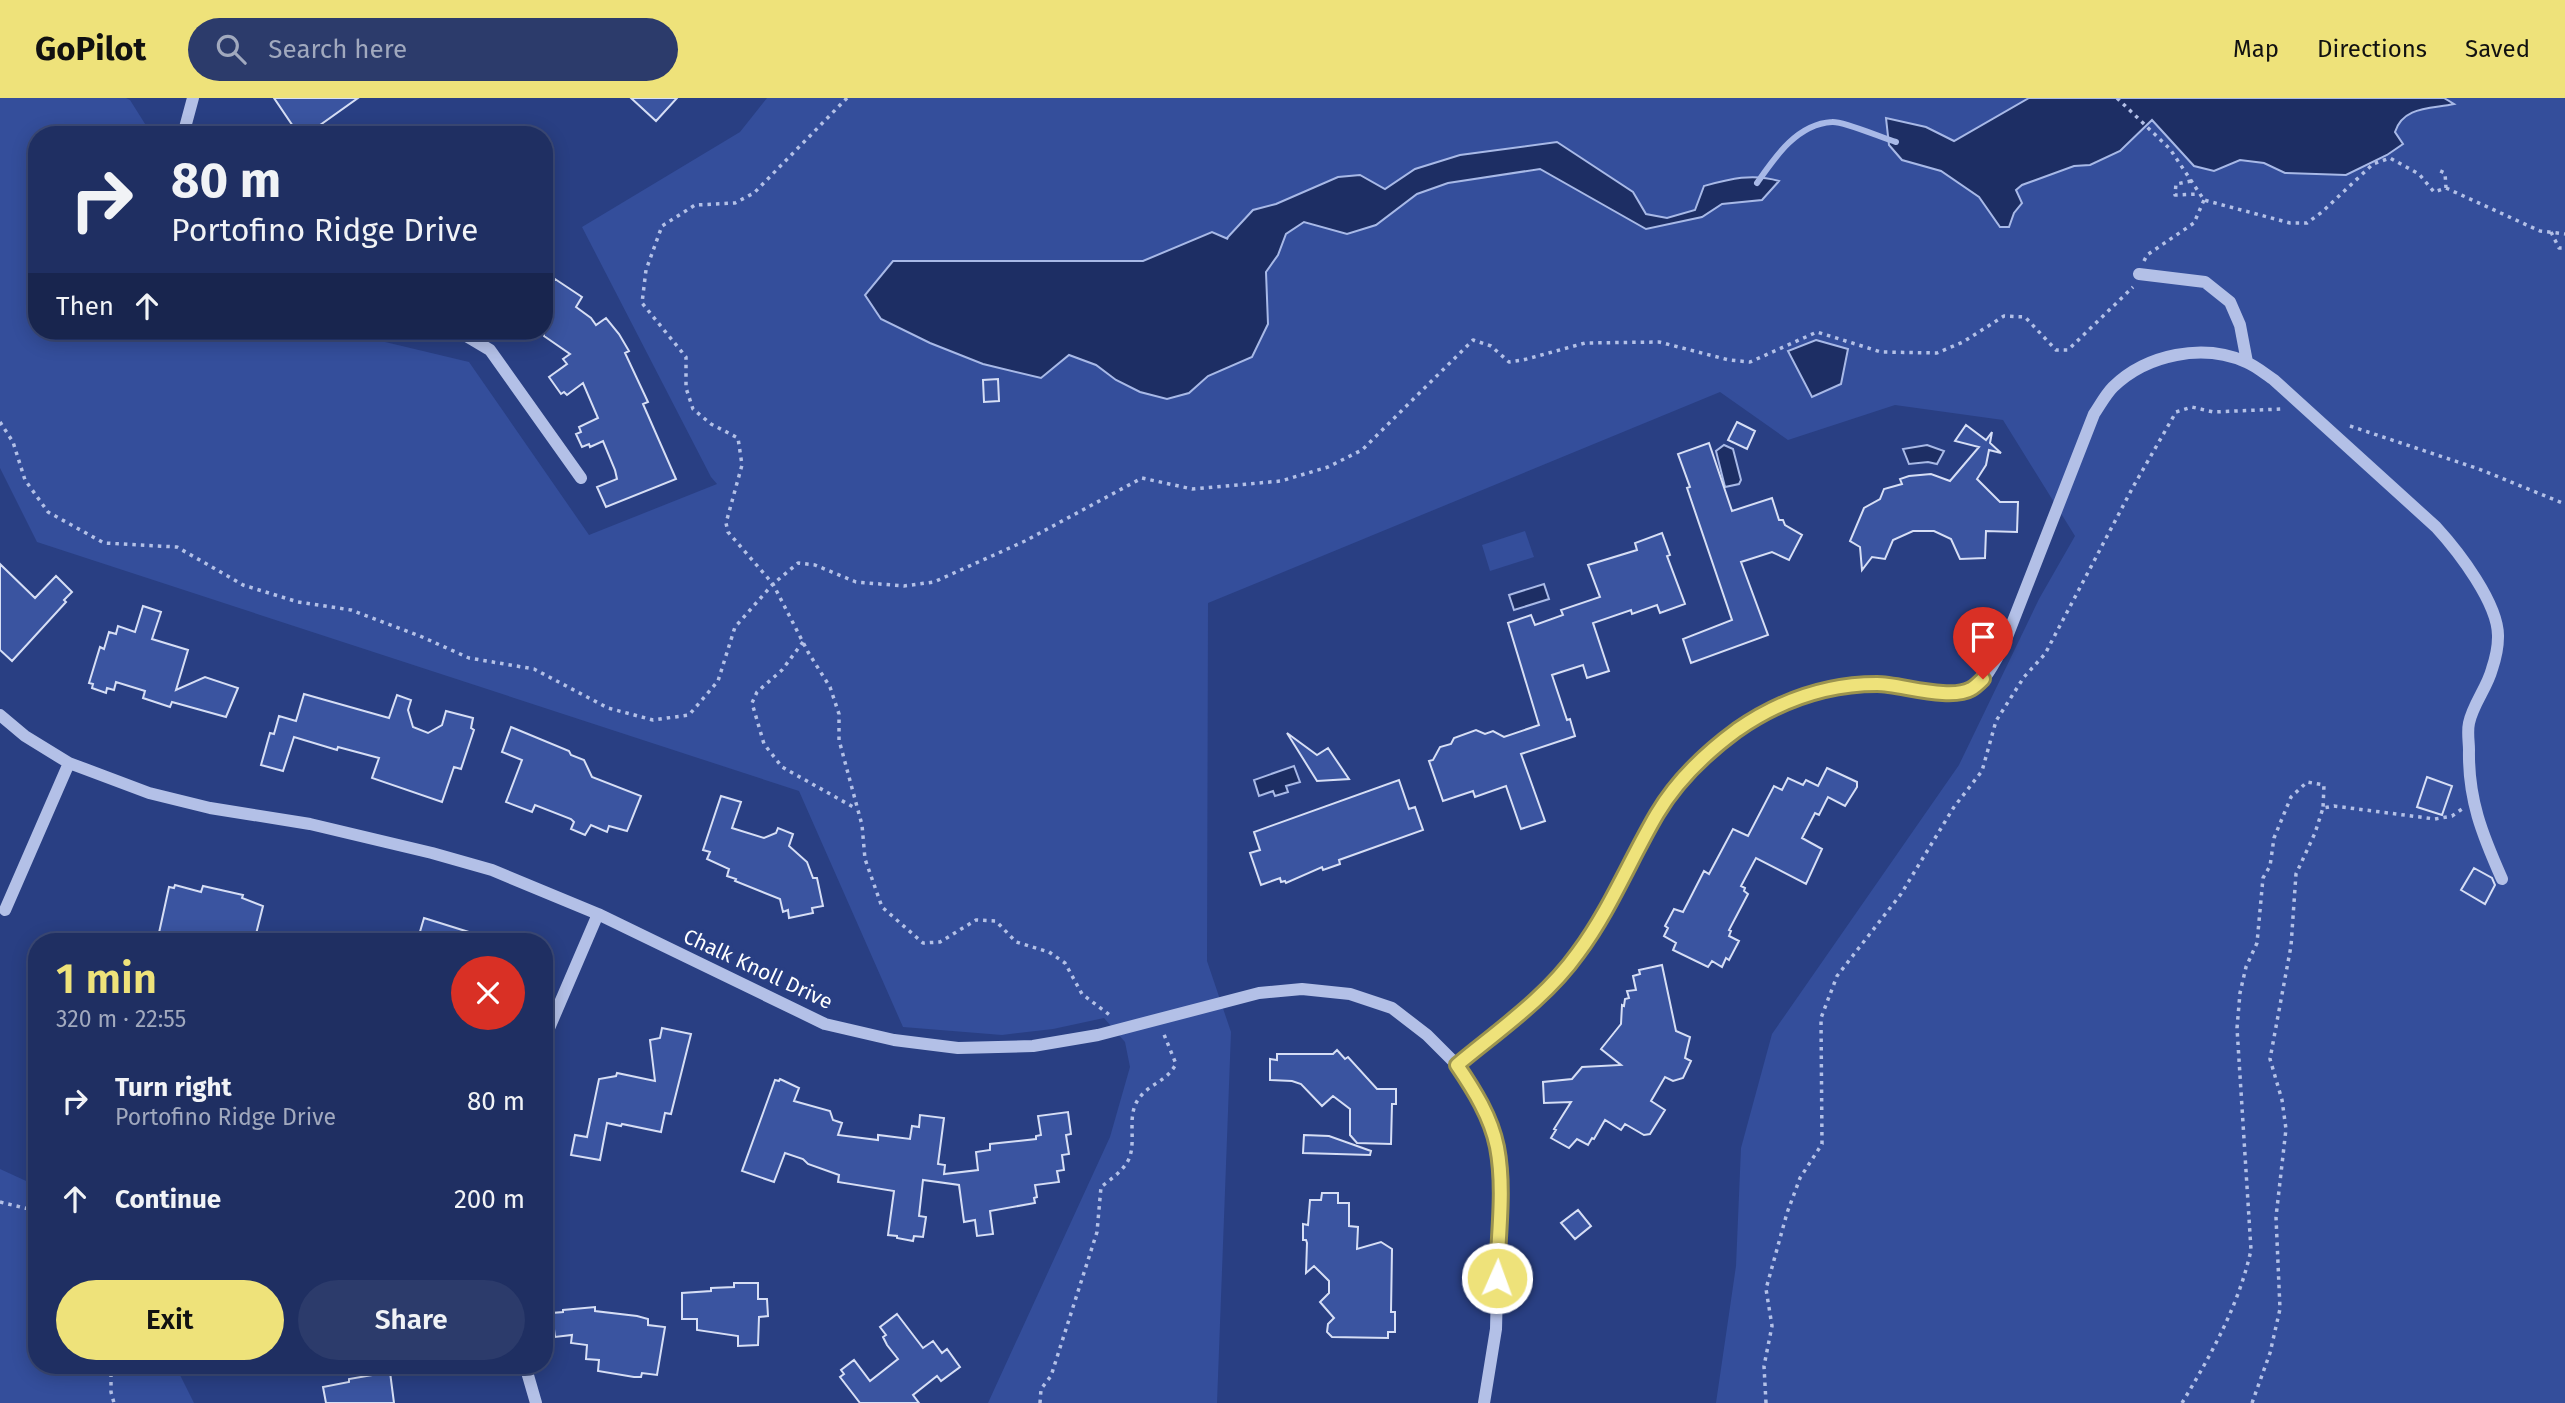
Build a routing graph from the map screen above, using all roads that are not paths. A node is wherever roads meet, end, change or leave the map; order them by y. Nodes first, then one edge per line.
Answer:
1 (193, 98) edge
2 (185, 126) edge
3 (2139, 274) road end
4 (473, 340) edge
5 (2247, 362) junction
6 (581, 478) dead end
7 (0, 715) edge
8 (69, 763) junction
9 (2502, 878) dead end
10 (5, 910) dead end
11 (598, 914) junction
12 (553, 1019) edge
13 (1457, 1065) junction
14 (528, 1374) edge
15 (536, 1403) edge
16 (1484, 1403) edge

1 - 2 street
3 - 5 street
4 - 6 street
5 - 9 street
5 - 13 street
7 - 8 street, Chalk Knoll Drive
8 - 10 street
8 - 11 street, Chalk Knoll Drive
11 - 12 street
11 - 13 street, Chalk Knoll Drive
13 - 16 street, Chalk Knoll Drive
14 - 15 street

